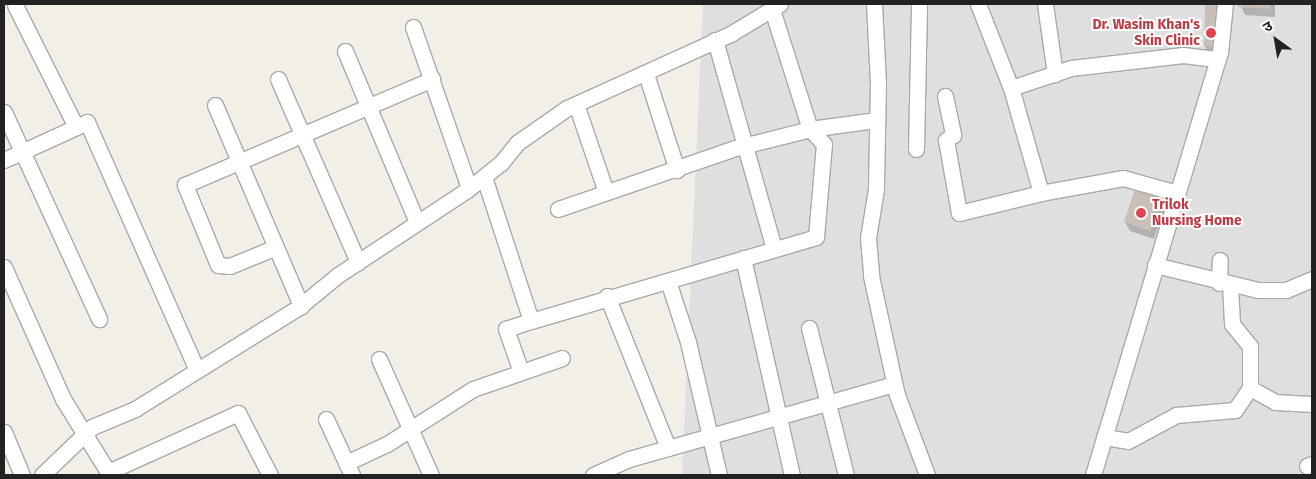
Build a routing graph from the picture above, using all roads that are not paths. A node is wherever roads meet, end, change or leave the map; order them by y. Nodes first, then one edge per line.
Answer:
1 (874, 4) edge
2 (919, 4) edge
3 (978, 4) edge
4 (1046, 4) edge
5 (1225, 4) edge
6 (15, 5) edge
7 (776, 6) edge
8 (413, 27) dead end
9 (715, 40) junction
10 (345, 51) dead end
11 (1218, 59) junction
12 (646, 74) junction
13 (1055, 74) junction
14 (278, 79) dead end
15 (432, 79) junction
16 (1011, 88) junction
17 (945, 96) dead end
18 (576, 104) junction
19 (215, 105) dead end
20 (370, 107) junction
21 (4, 112) edge
22 (876, 120) junction
23 (76, 127) junction
24 (810, 129) junction
25 (306, 135) junction
26 (747, 146) junction
27 (916, 149) dead end
28 (22, 151) junction
29 (4, 160) edge
30 (240, 163) junction
31 (677, 170) junction
32 (484, 177) junction
33 (469, 188) junction
34 (606, 192) junction
35 (1177, 192) junction
36 (1042, 193) junction
37 (558, 209) dead end
38 (417, 222) junction
39 (276, 247) junction
40 (774, 248) junction
41 (742, 258) junction
42 (1220, 260) dead end
43 (358, 262) junction
44 (1155, 265) junction
45 (4, 267) edge
46 (1312, 279) edge
47 (668, 281) junction
48 (1224, 284) junction
49 (606, 296) junction
50 (301, 306) junction
51 (98, 319) dead end
52 (531, 321) junction
53 (809, 328) dead end
54 (562, 358) dead end
55 (379, 359) dead end
56 (197, 370) junction
57 (521, 372) junction
58 (894, 384) junction
59 (1250, 388) junction
60 (826, 401) junction
61 (1312, 404) edge
62 (780, 414) junction
63 (326, 419) dead end
64 (412, 430) junction
65 (4, 432) edge
66 (83, 434) junction
67 (712, 434) junction
68 (1104, 437) junction
69 (668, 448) junction
70 (349, 469) edge
71 (109, 474) edge
72 (22, 475) edge
73 (42, 475) edge
74 (270, 475) edge
75 (431, 475) edge
76 (593, 475) edge
77 (719, 475) edge
78 (792, 475) edge
79 (846, 475) edge
80 (927, 475) edge
81 (1093, 475) edge

1 - 22 street
2 - 27 street
3 - 16 street
4 - 13 street
5 - 11 street
6 - 23 street
7 - 9 street
7 - 24 street
8 - 15 street
9 - 12 street
9 - 26 street
10 - 20 street
11 - 13 street
11 - 35 street
12 - 18 street
12 - 31 street
13 - 16 street
14 - 25 street
15 - 20 street
15 - 33 street
16 - 36 street
17 - 36 street
18 - 32 street
18 - 34 street
19 - 30 street
20 - 25 street
20 - 38 street
21 - 28 street
22 - 24 street
22 - 58 street
23 - 28 street
23 - 56 street
24 - 26 street
24 - 40 street
25 - 30 street
25 - 43 street
26 - 31 street
26 - 40 street
28 - 29 street
28 - 51 street
30 - 39 street
30 - 39 street
31 - 34 street
32 - 33 street
32 - 52 street
33 - 38 street
34 - 37 street
35 - 36 street
35 - 44 street
38 - 43 street
39 - 50 street
40 - 41 street
41 - 47 street
41 - 62 street
42 - 48 street
43 - 50 street
44 - 48 street
44 - 68 street
45 - 66 street
46 - 48 street
47 - 49 street
47 - 67 street
48 - 59 street
49 - 52 street
49 - 69 street
50 - 56 street
52 - 57 street
53 - 60 street
54 - 57 street
55 - 64 street
56 - 66 street
57 - 64 street
58 - 60 street
58 - 80 street
59 - 61 street
59 - 68 street
60 - 62 street
60 - 79 street
62 - 67 street
62 - 78 street
63 - 70 street
64 - 70 street
64 - 75 street
65 - 72 street
66 - 71 street
66 - 73 street
67 - 69 street
67 - 77 street
68 - 81 street
69 - 76 street
71 - 74 street

